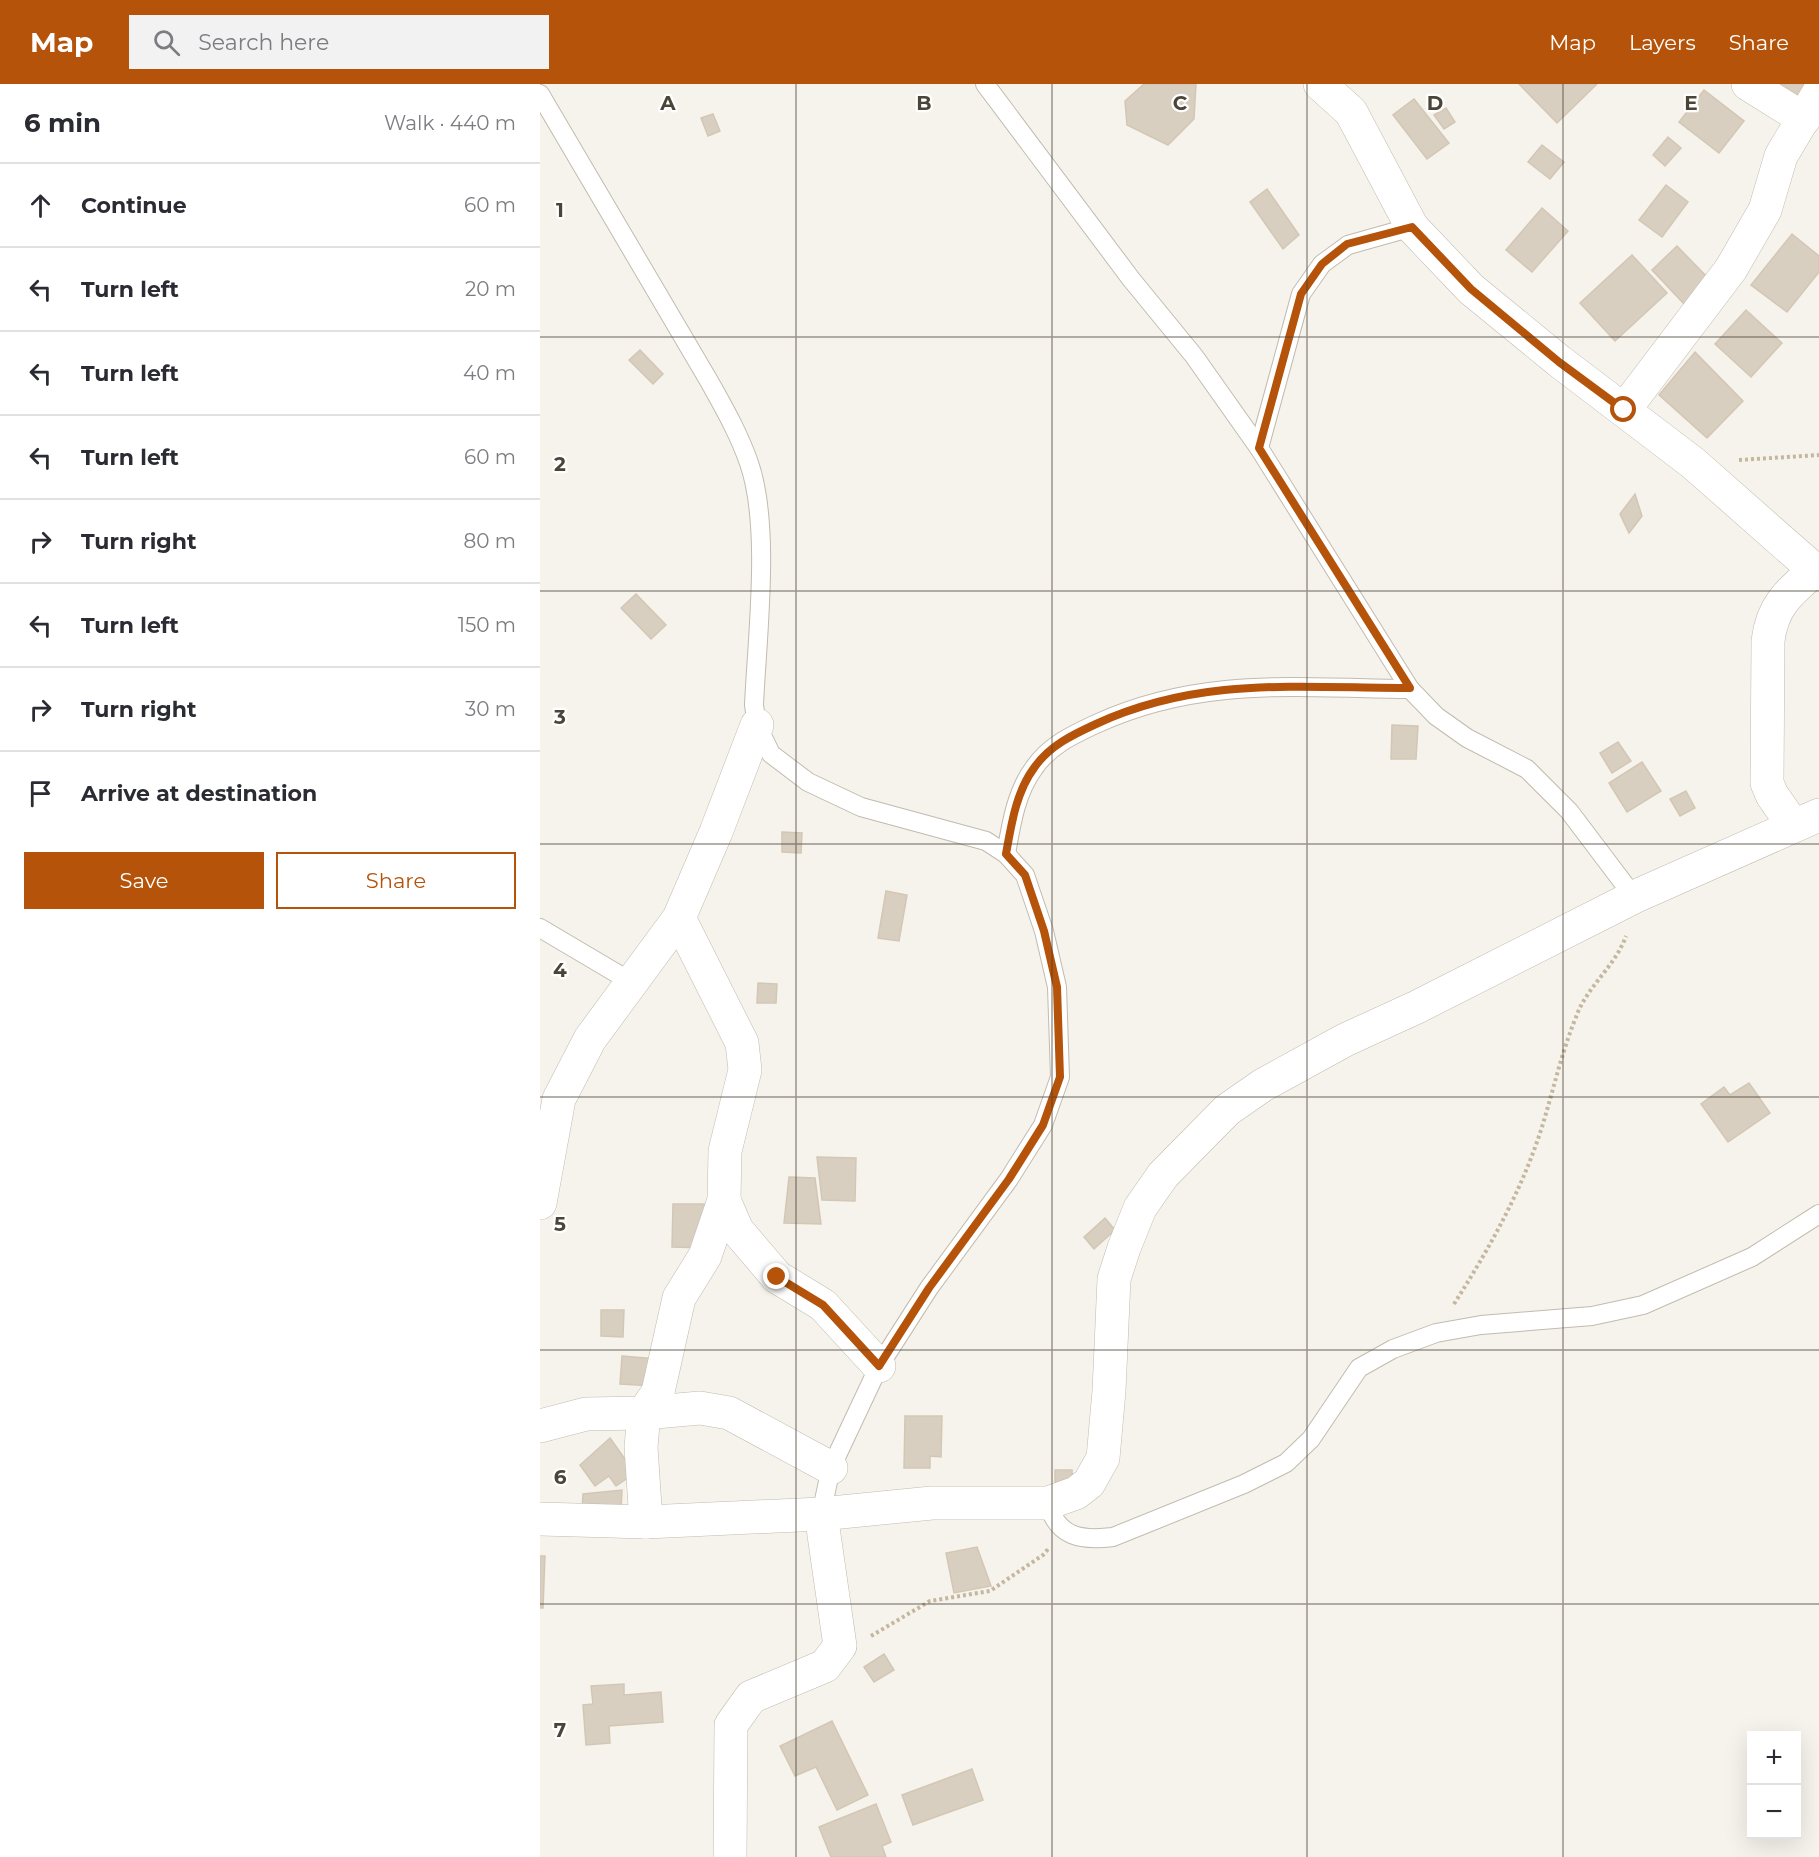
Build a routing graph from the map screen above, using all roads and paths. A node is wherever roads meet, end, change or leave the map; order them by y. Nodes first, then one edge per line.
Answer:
1 (986, 84) edge
2 (1320, 84) edge
3 (1748, 84) edge
4 (540, 94) edge
5 (1812, 105) edge
6 (547, 120) edge
7 (1412, 227) junction
8 (1624, 410) junction
9 (1259, 448) junction
10 (1819, 455) edge
11 (1693, 463) junction
12 (1817, 572) edge
13 (1410, 688) junction
14 (757, 725) junction
15 (1806, 820) edge
16 (1006, 854) junction
17 (1634, 897) junction
18 (679, 918) junction
19 (540, 928) edge
20 (633, 982) junction
21 (724, 1200) junction
22 (540, 1203) edge
23 (1819, 1214) edge
24 (1436, 1333) junction
25 (879, 1366) junction
26 (644, 1413) junction
27 (540, 1426) edge
28 (831, 1468) junction
29 (821, 1514) junction
30 (1055, 1517) junction
31 (540, 1520) edge
32 (646, 1522) junction
33 (840, 1646) junction
34 (730, 1857) edge

1 - 9 lane
2 - 7 street
3 - 5 street
4 - 6 lane
5 - 8 street
6 - 14 lane
7 - 8 street
7 - 9 lane
8 - 11 street
9 - 13 lane
10 - 11 path
11 - 12 street
12 - 15 street
13 - 16 lane
13 - 17 lane
14 - 16 lane
14 - 18 street
15 - 17 street
16 - 25 lane
17 - 24 path
17 - 30 street
18 - 20 street
18 - 21 street
19 - 20 lane
20 - 22 street
21 - 25 street
21 - 26 street
23 - 24 lane
24 - 30 lane
25 - 28 lane
26 - 27 street
26 - 28 street
26 - 32 street
28 - 29 lane
29 - 30 street
29 - 32 street
29 - 33 street
30 - 33 path
31 - 32 street
33 - 34 street

